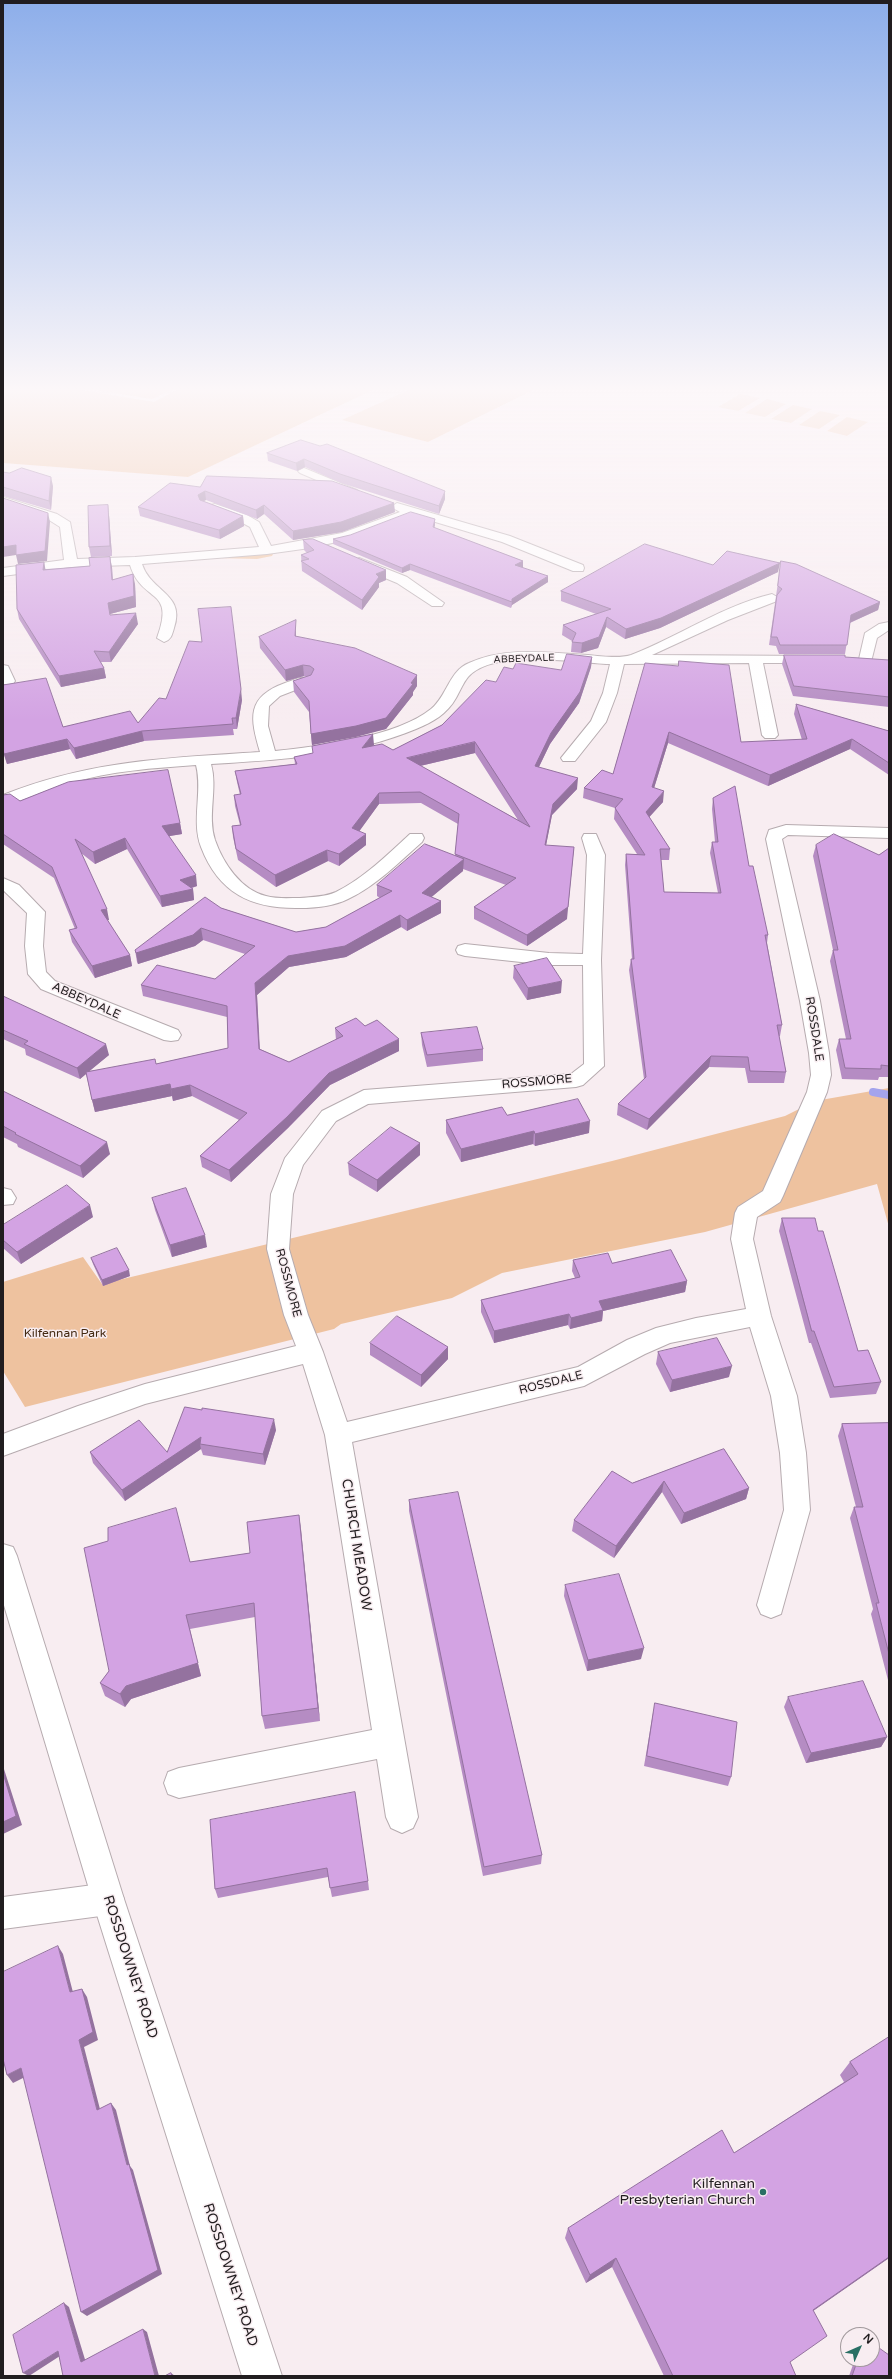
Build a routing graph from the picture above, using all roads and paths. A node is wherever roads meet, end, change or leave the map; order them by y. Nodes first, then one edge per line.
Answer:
1 (3, 500) edge
2 (388, 504) edge
3 (206, 505) edge
4 (410, 512) junction
5 (310, 544) junction
6 (267, 550) junction
7 (332, 551) edge
8 (345, 557) edge
9 (135, 561) junction
10 (71, 563) junction
11 (578, 568) dead end
12 (3, 572) edge
13 (772, 598) dead end
14 (437, 603) dead end
15 (889, 626) edge
16 (164, 638) dead end
17 (633, 659) junction
18 (755, 659) junction
19 (826, 659) edge
20 (850, 659) edge
21 (866, 660) junction
22 (618, 661) junction
23 (881, 661) edge
24 (306, 681) edge
25 (770, 735) dead end
26 (269, 757) junction
27 (569, 758) dead end
28 (202, 760) junction
29 (3, 801) edge
30 (889, 833) edge
31 (416, 838) dead end
32 (590, 838) dead end
33 (3, 883) edge
34 (466, 950) dead end
35 (592, 960) junction
36 (170, 1035) dead end
37 (759, 1316) junction
38 (311, 1352) junction
39 (338, 1435) junction
40 (3, 1445) edge
41 (3, 1556) edge
42 (771, 1606) dead end
43 (388, 1742) junction
44 (179, 1783) dead end
45 (402, 1817) dead end
46 (108, 1899) junction
47 (3, 1913) edge
48 (262, 2376) edge

1 - 10 street
2 - 4 street
3 - 6 street
4 - 5 street
4 - 11 street
5 - 6 street
5 - 7 street
6 - 9 street
8 - 14 street
9 - 10 street
9 - 16 street
10 - 12 street
13 - 17 street, ABBEYDALE
15 - 21 street
17 - 18 street, ABBEYDALE
17 - 22 street, ABBEYDALE
18 - 19 street, ABBEYDALE
18 - 25 street
20 - 21 street
21 - 23 street
22 - 26 street, ABBEYDALE
22 - 27 street
24 - 26 street
26 - 28 street, ABBEYDALE
28 - 29 street, ABBEYDALE
28 - 31 street
30 - 37 street, ROSSDALE
32 - 35 street, ROSSMORE
33 - 36 street, ABBEYDALE
34 - 35 street
35 - 38 street, ROSSMORE
37 - 39 street, ROSSDALE
37 - 42 street, ROSSDALE
38 - 39 street, CHURCH MEADOW
38 - 40 street
39 - 43 street, CHURCH MEADOW
41 - 46 street, ROSSDOWNEY ROAD
43 - 44 street
43 - 45 street, CHURCH MEADOW
46 - 47 street
46 - 48 street, ROSSDOWNEY ROAD

